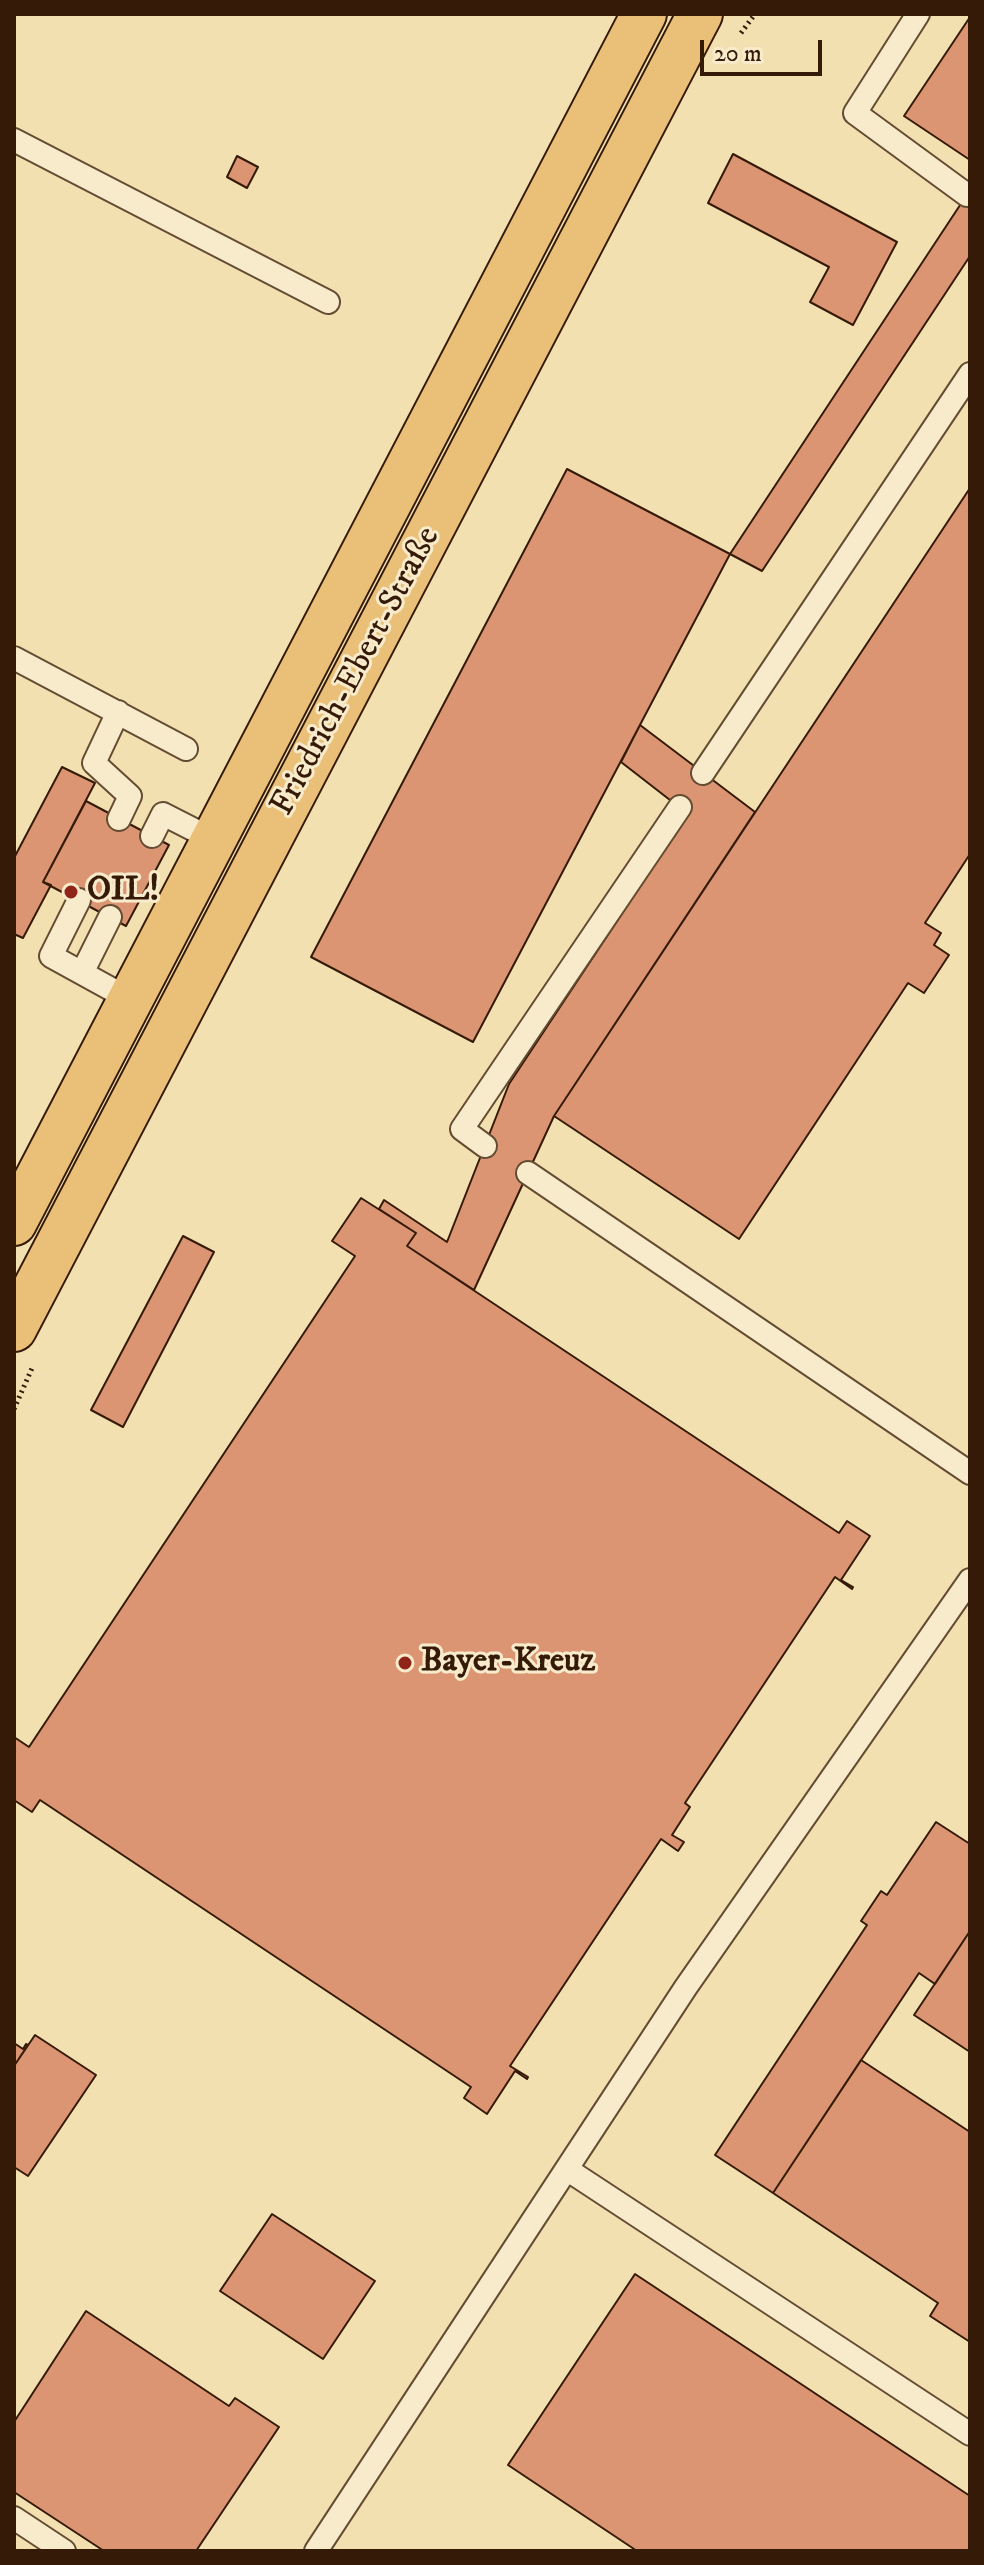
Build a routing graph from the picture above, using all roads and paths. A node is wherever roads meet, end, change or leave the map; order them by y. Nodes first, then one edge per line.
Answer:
1 (644, 14) edge
2 (700, 14) edge
3 (918, 14) edge
4 (14, 140) edge
5 (967, 195) dead end
6 (328, 302) dead end
7 (970, 374) edge
8 (14, 658) edge
9 (118, 712) junction
10 (186, 749) dead end
11 (703, 773) dead end
12 (130, 796) junction
13 (680, 807) dead end
14 (163, 814) junction
15 (119, 819) dead end
16 (152, 836) dead end
17 (214, 840) junction
18 (79, 900) dead end
19 (110, 917) dead end
20 (82, 973) junction
21 (131, 1000) junction
22 (485, 1146) dead end
23 (528, 1173) dead end
24 (14, 1223) edge
25 (14, 1329) edge
26 (970, 1473) edge
27 (970, 1580) edge
28 (568, 2170) junction
29 (970, 2434) edge
30 (14, 2518) edge
31 (64, 2551) edge
32 (316, 2551) edge

1 - 17 main road, Friedrich-Ebert-Straße
2 - 25 main road, Friedrich-Ebert-Straße
3 - 5 lane
4 - 6 lane
7 - 11 lane
8 - 9 lane
9 - 10 lane
9 - 12 lane
12 - 14 lane
12 - 15 lane
13 - 22 lane
14 - 16 lane
14 - 17 lane
17 - 21 main road, Friedrich-Ebert-Straße
18 - 20 lane
19 - 20 lane
20 - 21 lane
21 - 24 main road, Friedrich-Ebert-Straße
23 - 26 lane
27 - 28 lane
28 - 29 lane
28 - 32 lane
30 - 31 lane

